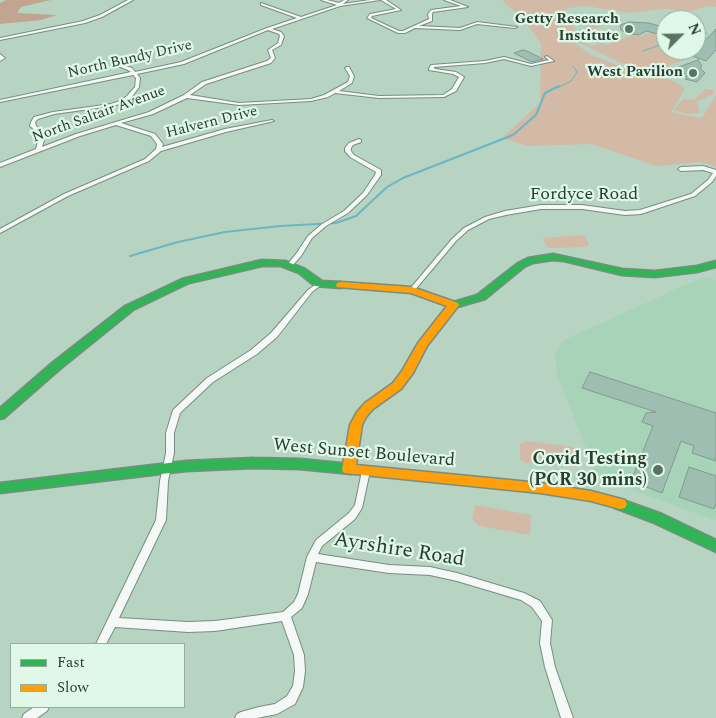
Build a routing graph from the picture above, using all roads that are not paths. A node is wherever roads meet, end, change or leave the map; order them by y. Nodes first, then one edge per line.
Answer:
1 (131, 0) edge
2 (323, 0) edge
3 (346, 0) edge
4 (378, 0) edge
5 (383, 0) edge
6 (446, 0) edge
7 (262, 4) dead end
8 (341, 4) junction
9 (300, 18) junction
10 (414, 27) junction
11 (515, 27) dead end
12 (268, 28) junction
13 (0, 39) edge
14 (547, 57) dead end
15 (117, 64) dead end
16 (347, 68) dead end
17 (135, 74) junction
18 (336, 92) junction
19 (186, 96) junction
20 (0, 101) edge
21 (272, 121) dead end
22 (118, 124) junction
23 (359, 141) dead end
24 (159, 150) junction
25 (38, 151) junction
26 (0, 164) edge
27 (681, 169) dead end
28 (716, 172) edge
29 (0, 231) edge
30 (716, 264) edge
31 (290, 265) junction
32 (318, 284) junction
33 (412, 290) junction
34 (453, 305) junction
35 (0, 415) edge
36 (167, 468) junction
37 (349, 470) junction
38 (366, 471) junction
39 (0, 488) edge
40 (716, 546) edge
41 (312, 557) junction
42 (285, 616) junction
43 (111, 622) junction
44 (101, 643) edge
45 (42, 708) edge
46 (28, 718) edge
47 (241, 718) edge
48 (567, 718) edge

1 - 13 street
2 - 8 street
3 - 8 street, North Bundy Drive
4 - 8 street
5 - 10 street
6 - 10 street
7 - 9 street
8 - 9 street, North Bundy Drive
9 - 12 street, North Bundy Drive
10 - 11 street
12 - 17 street, North Bundy Drive
12 - 19 street, North Saltair Avenue
14 - 18 street
15 - 17 street
16 - 18 street
17 - 20 street, North Bundy Drive
17 - 25 street
18 - 19 street
19 - 22 street, North Saltair Avenue
21 - 24 street, Halvern Drive
22 - 24 street
22 - 25 street, North Saltair Avenue
23 - 31 street
24 - 29 street, Halvern Drive
25 - 26 street, North Saltair Avenue
27 - 28 street, Fordyce Road
28 - 33 street, Fordyce Road
30 - 34 street
31 - 32 street
31 - 35 street
32 - 33 street
32 - 36 street
33 - 34 street
34 - 37 street
36 - 37 street, West Sunset Boulevard
36 - 39 street, West Sunset Boulevard
36 - 43 street
37 - 38 street, West Sunset Boulevard
38 - 40 street, West Sunset Boulevard
38 - 41 street
41 - 42 street
41 - 48 street, Ayrshire Road
42 - 43 street
42 - 47 street
43 - 44 street
45 - 46 street

